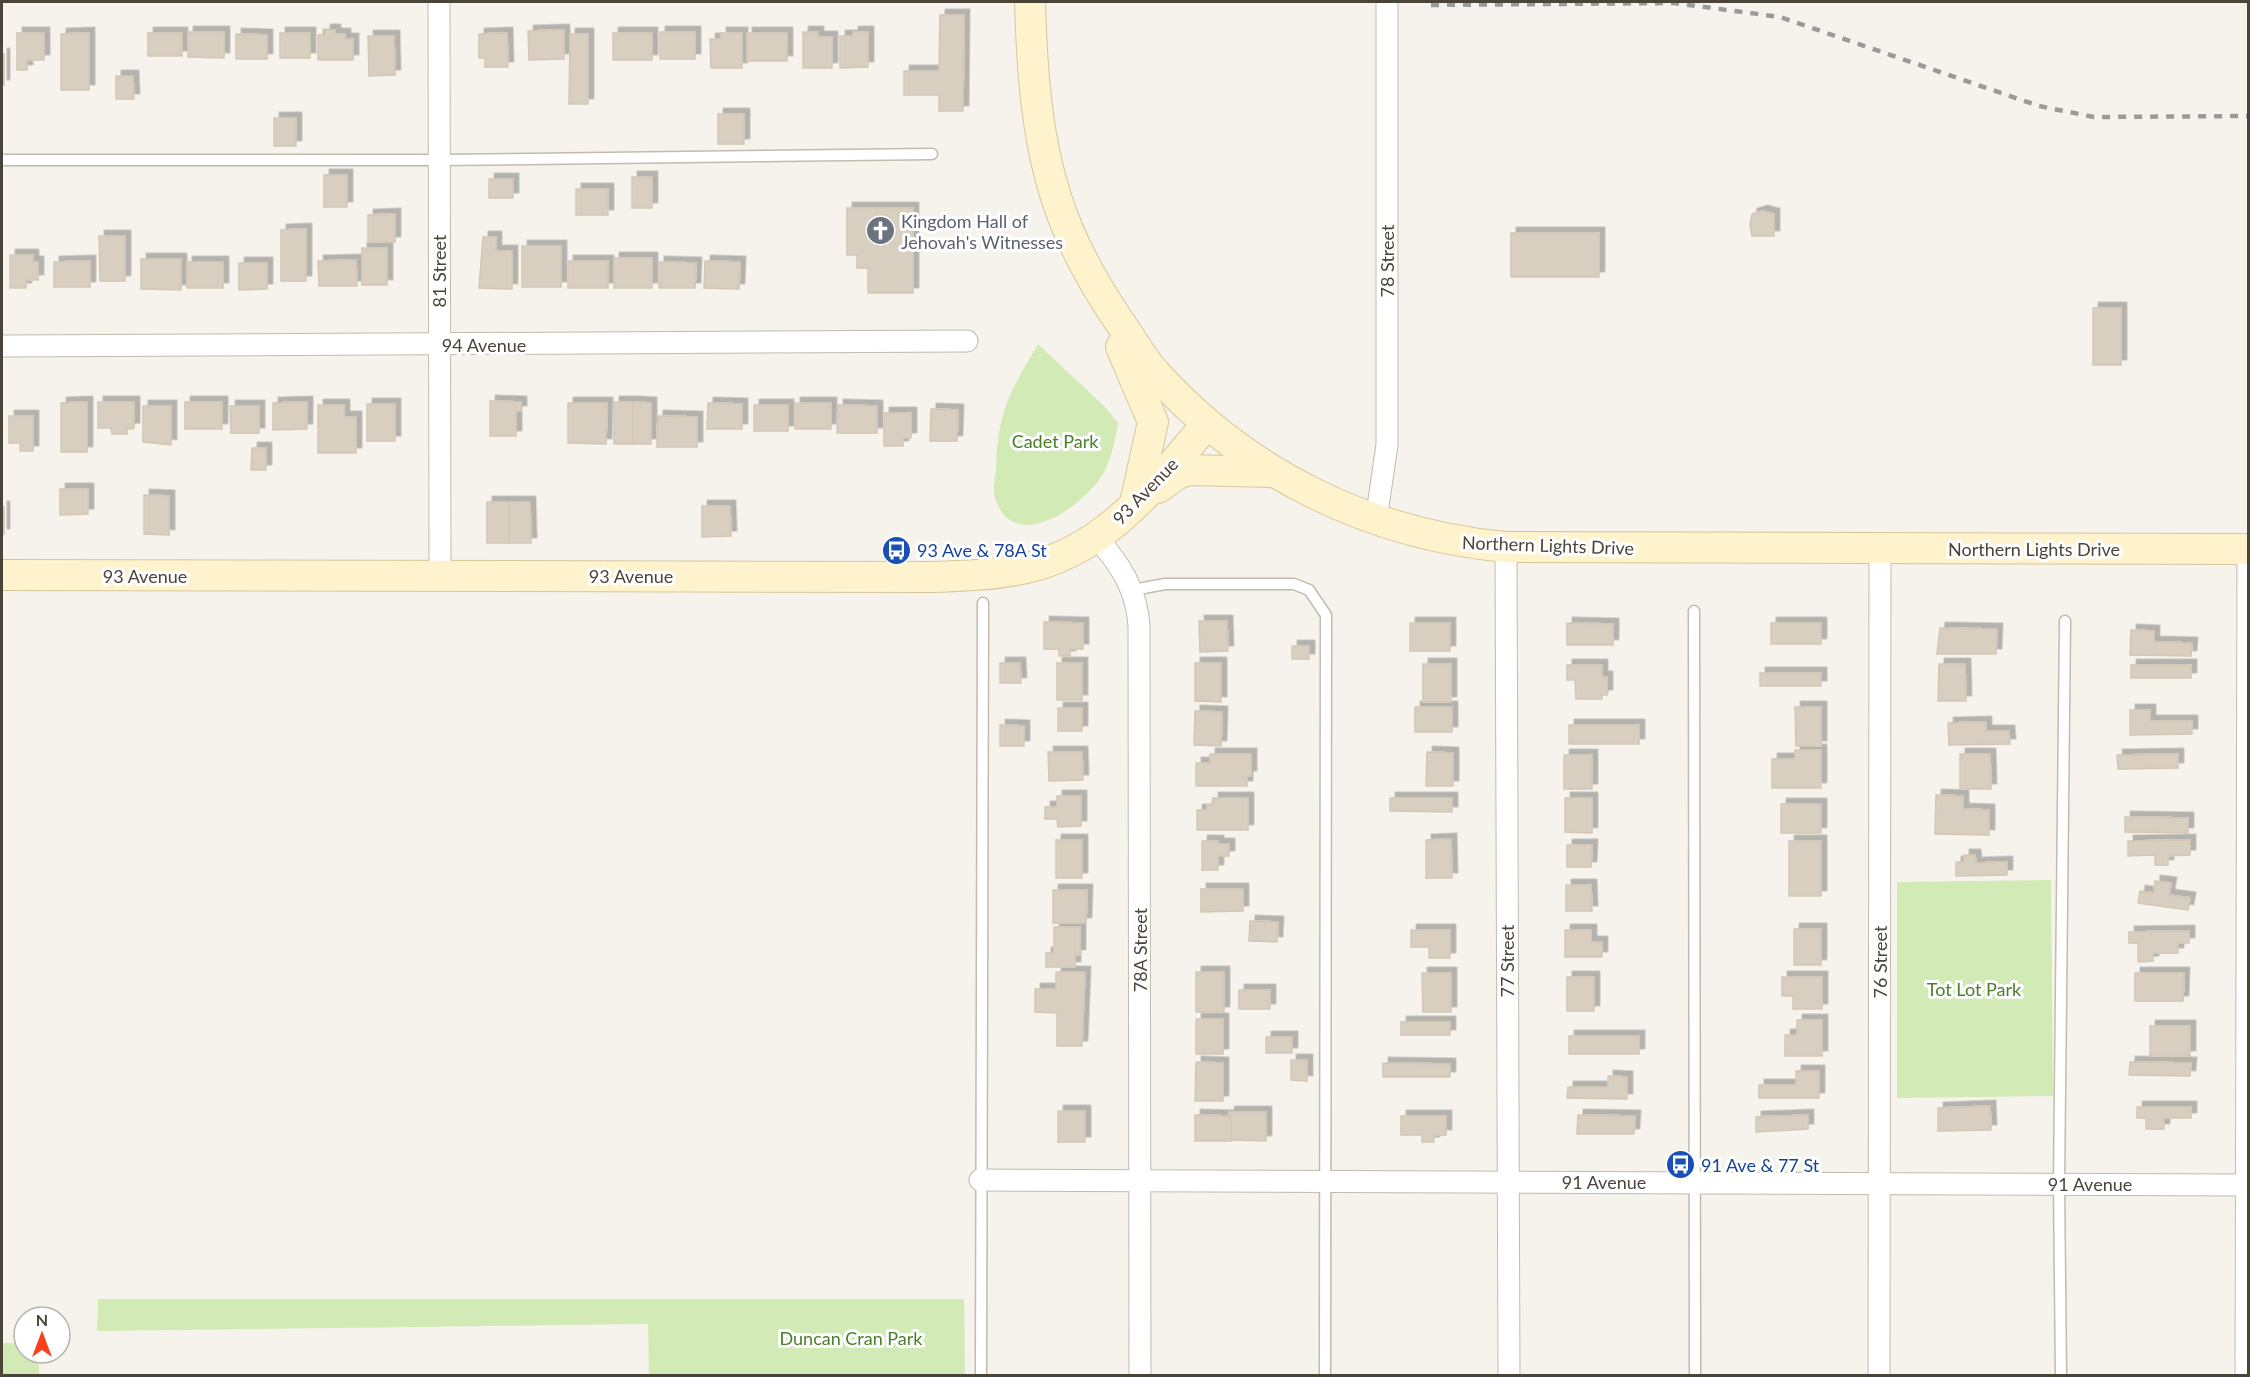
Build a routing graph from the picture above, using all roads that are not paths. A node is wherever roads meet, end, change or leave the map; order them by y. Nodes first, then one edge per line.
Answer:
1 (439, 2) edge
2 (1030, 2) edge
3 (1387, 2) edge
4 (932, 154) dead end
5 (2, 160) edge
6 (440, 160) junction
7 (1095, 287) junction
8 (967, 341) dead end
9 (439, 345) junction
10 (2, 346) edge
11 (1206, 425) junction
12 (1273, 472) junction
13 (1134, 506) junction
14 (1376, 520) junction
15 (1097, 537) junction
16 (1506, 547) junction
17 (1880, 549) junction
18 (2248, 549) edge
19 (2, 576) edge
20 (440, 576) junction
21 (1133, 590) junction
22 (983, 603) dead end
23 (1694, 611) dead end
24 (2065, 621) dead end
25 (980, 1180) junction
26 (1325, 1181) junction
27 (1140, 1182) junction
28 (1508, 1182) junction
29 (1695, 1183) junction
30 (1880, 1183) junction
31 (2059, 1184) junction
32 (2247, 1185) edge
33 (981, 1376) edge
34 (1140, 1376) edge
35 (1325, 1376) edge
36 (1509, 1376) edge
37 (1695, 1376) edge
38 (1879, 1376) edge
39 (2061, 1376) edge
40 (2246, 1376) edge

1 - 6 street, 81 Street
2 - 7 main road, Northern Lights Drive
3 - 14 street, 78 Street
4 - 6 lane
5 - 6 lane
6 - 9 street, 81 Street
7 - 11 main road, Northern Lights Drive
7 - 13 main road
8 - 9 street, 94 Avenue
9 - 10 street, 94 Avenue
9 - 20 street, 81 Street
11 - 12 main road, Northern Lights Drive
11 - 13 main road, 93 Avenue
12 - 13 main road
12 - 14 main road, Northern Lights Drive
13 - 15 main road, 93 Avenue
14 - 16 main road, Northern Lights Drive
15 - 20 main road, 93 Avenue
15 - 21 street, 78A Street
16 - 17 main road, Northern Lights Drive
16 - 28 street, 77 Street
17 - 18 main road, Northern Lights Drive
17 - 30 street, 76 Street
18 - 32 street
19 - 20 main road, 93 Avenue
21 - 26 lane
21 - 27 street, 78A Street
22 - 25 lane
23 - 29 lane
24 - 31 lane
25 - 27 street, 91 Avenue
25 - 33 lane
26 - 27 street, 91 Avenue
26 - 28 street, 91 Avenue
26 - 35 lane
27 - 34 street, 78A Street
28 - 29 street, 91 Avenue
28 - 36 street, 77 Street
29 - 30 street, 91 Avenue
29 - 37 lane
30 - 31 street, 91 Avenue
30 - 38 street, 76 Street
31 - 32 street, 91 Avenue
31 - 39 lane
32 - 40 street

